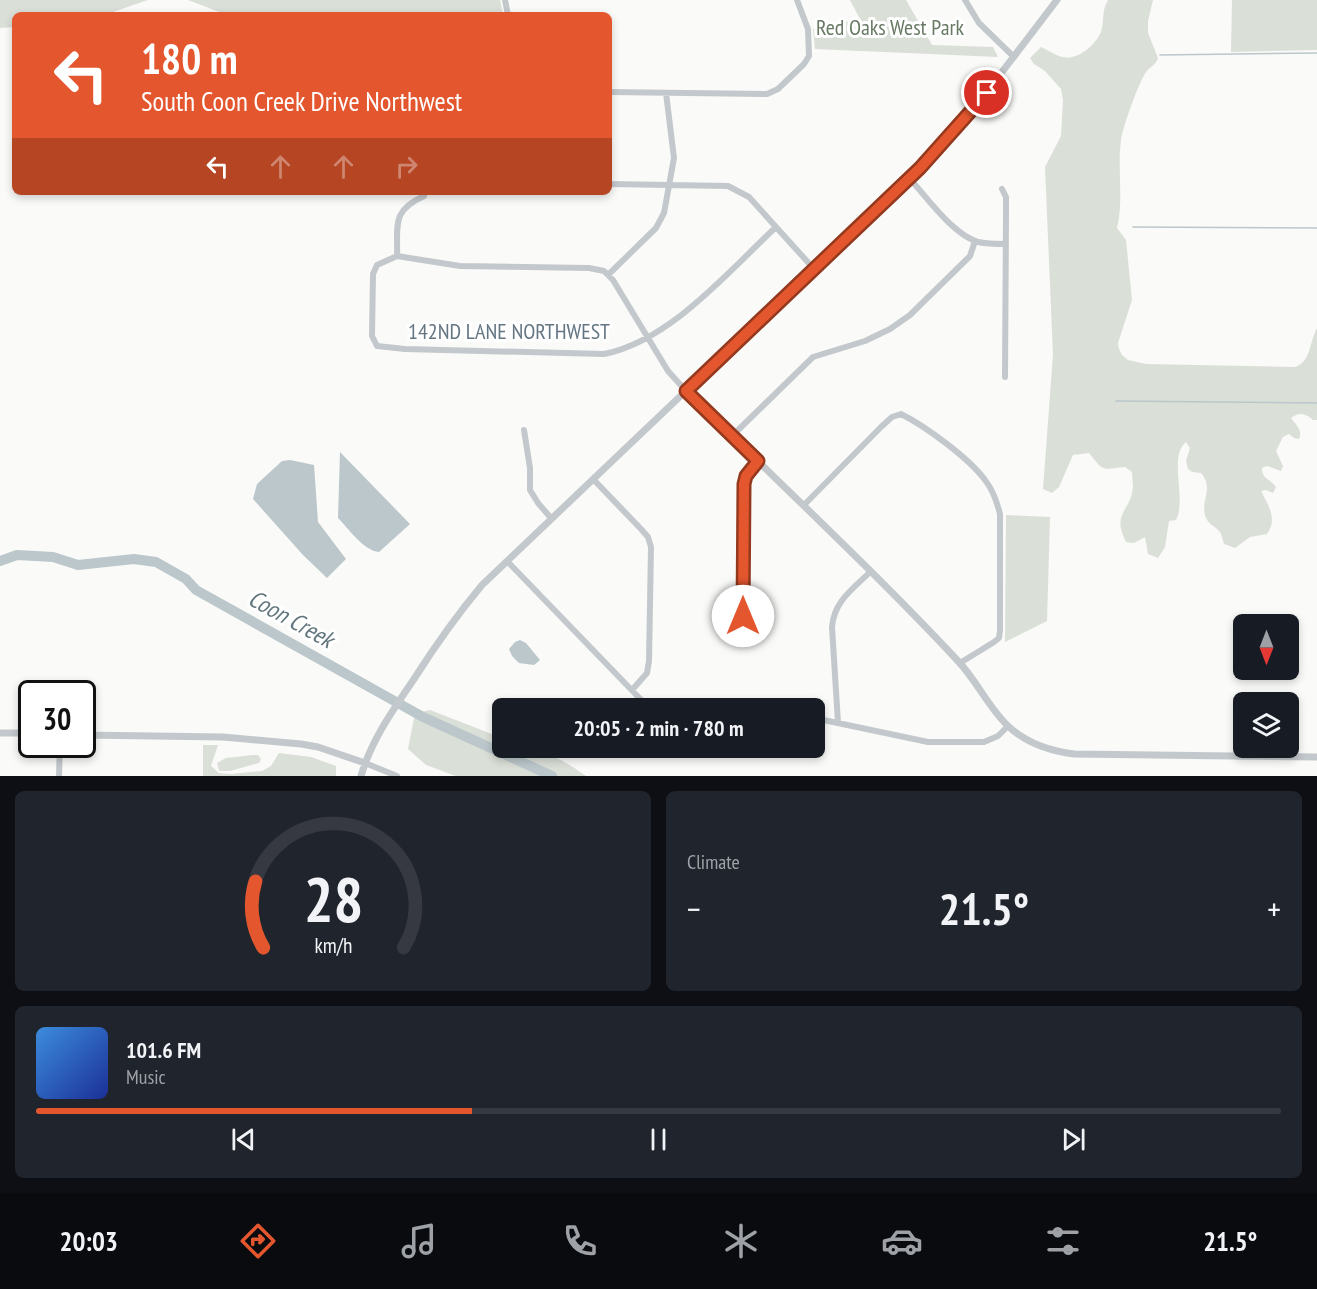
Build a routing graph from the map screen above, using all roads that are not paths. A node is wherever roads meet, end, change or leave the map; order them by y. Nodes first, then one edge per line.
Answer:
1 (797, 0) edge
2 (965, 0) edge
3 (1057, 0) edge
4 (1014, 57) junction
5 (612, 92) edge
6 (666, 93) junction
7 (909, 178) junction
8 (612, 184) edge
9 (670, 185) junction
10 (1002, 189) dead end
11 (424, 196) dead end
12 (776, 227) junction
13 (975, 241) junction
14 (1006, 244) junction
15 (397, 256) junction
16 (814, 269) junction
17 (609, 274) junction
18 (647, 337) junction
19 (1005, 377) dead end
20 (686, 391) junction
21 (524, 430) dead end
22 (733, 435) junction
23 (758, 461) junction
24 (593, 479) junction
25 (804, 505) junction
26 (551, 518) junction
27 (507, 561) junction
28 (870, 572) junction
29 (743, 616) dead end
30 (960, 663) junction
31 (632, 690) junction
32 (640, 698) edge
33 (825, 720) edge
34 (838, 723) junction
35 (1008, 726) junction
36 (0, 733) edge
37 (18, 734) edge
38 (96, 735) edge
39 (1317, 757) edge
40 (60, 758) edge
41 (365, 763) junction
42 (59, 776) edge
43 (361, 776) edge
44 (397, 776) edge

1 - 6 street
2 - 4 street
3 - 4 street
4 - 7 street
5 - 6 street
6 - 9 street
7 - 13 street
7 - 16 street
8 - 9 street
9 - 12 street
9 - 17 street
10 - 14 street
11 - 15 street
12 - 16 street
12 - 18 street, 142ND LANE NORTHWEST
13 - 14 street
13 - 22 street
14 - 19 street
15 - 17 street
15 - 18 street, 142ND LANE NORTHWEST
16 - 20 street
17 - 18 street
18 - 20 street
20 - 22 street
20 - 24 street
21 - 26 street
22 - 23 street
23 - 25 street
23 - 29 street
24 - 26 street
24 - 31 street
25 - 28 street
25 - 30 street
26 - 27 street
27 - 31 street
27 - 41 street
28 - 30 street
28 - 34 street
30 - 35 street
31 - 32 street
33 - 34 street
34 - 35 street
35 - 39 street
36 - 37 street
38 - 41 street
40 - 42 street
41 - 43 street
41 - 44 street

